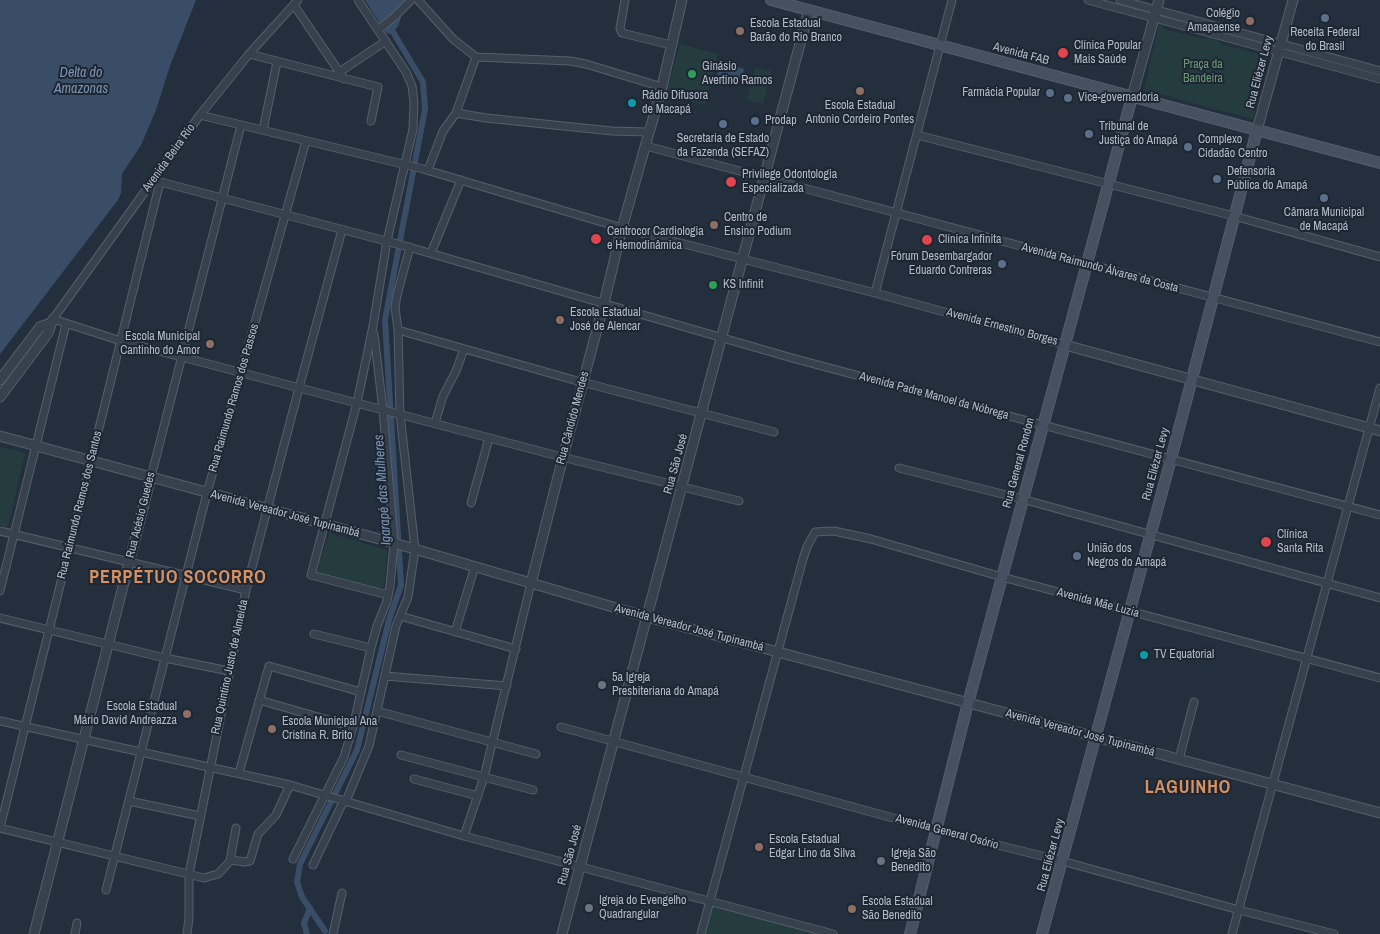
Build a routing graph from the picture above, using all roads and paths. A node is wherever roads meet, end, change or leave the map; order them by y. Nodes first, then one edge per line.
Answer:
1 (358, 0) edge
2 (411, 0) edge
3 (418, 0) edge
4 (625, 0) edge
5 (682, 0) edge
6 (771, 0) edge
7 (952, 0) edge
8 (1088, 0) edge
9 (1120, 0) edge
10 (1159, 0) edge
11 (1293, 0) edge
12 (296, 2) edge
13 (1102, 2) edge
14 (811, 5) edge
15 (1155, 14) junction
16 (381, 28) junction
17 (1208, 28) junction
18 (1228, 30) junction
19 (1226, 38) junction
20 (386, 41) junction
21 (671, 45) junction
22 (940, 45) junction
23 (1280, 47) junction
24 (249, 54) junction
25 (476, 57) junction
26 (277, 62) junction
27 (340, 71) junction
28 (1380, 71) edge
29 (333, 76) junction
30 (344, 79) junction
31 (1380, 79) edge
32 (662, 87) junction
33 (1132, 96) junction
34 (456, 113) junction
35 (200, 115) junction
36 (371, 120) dead end
37 (241, 125) junction
38 (263, 130) junction
39 (1257, 130) junction
40 (650, 132) junction
41 (917, 135) junction
42 (306, 141) junction
43 (646, 146) junction
44 (1380, 163) edge
45 (406, 165) junction
46 (425, 170) junction
47 (764, 178) junction
48 (461, 180) junction
49 (157, 181) junction
50 (1108, 184) junction
51 (222, 198) junction
52 (896, 214) junction
53 (286, 215) junction
54 (1234, 216) junction
55 (622, 228) junction
56 (342, 230) junction
57 (388, 242) junction
58 (407, 247) junction
59 (431, 254) junction
60 (1380, 257) edge
61 (744, 258) junction
62 (1086, 264) junction
63 (874, 293) junction
64 (1213, 297) junction
65 (604, 303) junction
66 (52, 321) junction
67 (66, 324) junction
68 (373, 326) junction
69 (398, 330) junction
70 (721, 338) junction
71 (121, 341) junction
72 (1380, 342) edge
73 (1065, 345) junction
74 (464, 349) junction
75 (182, 357) junction
76 (241, 372) junction
77 (1192, 379) junction
78 (0, 380) edge
79 (578, 381) junction
80 (299, 388) junction
81 (1380, 388) edge
82 (0, 396) edge
83 (357, 403) junction
84 (386, 411) junction
85 (702, 413) junction
86 (399, 414) junction
87 (435, 424) junction
88 (1042, 426) junction
89 (1368, 428) junction
90 (1380, 431) edge
91 (774, 432) dead end
92 (0, 436) edge
93 (489, 438) junction
94 (36, 446) junction
95 (560, 457) junction
96 (1170, 459) junction
97 (91, 461) junction
98 (898, 468) dead end
99 (151, 477) junction
100 (682, 488) junction
101 (207, 493) junction
102 (1022, 499) junction
103 (739, 501) dead end
104 (471, 503) dead end
105 (1349, 506) junction
106 (267, 509) junction
107 (1380, 514) edge
108 (324, 525) junction
109 (0, 531) edge
110 (14, 534) junction
111 (1149, 534) junction
112 (395, 543) junction
113 (412, 548) junction
114 (69, 549) junction
115 (129, 563) junction
116 (475, 566) junction
117 (185, 577) junction
118 (1002, 577) junction
119 (531, 583) junction
120 (1327, 584) junction
121 (246, 590) junction
122 (0, 591) edge
123 (388, 596) junction
124 (1380, 598) edge
125 (1129, 611) junction
126 (400, 616) junction
127 (647, 617) junction
128 (0, 618) edge
129 (49, 630) junction
130 (455, 632) junction
131 (314, 634) dead end
132 (108, 644) junction
133 (370, 648) junction
134 (516, 649) junction
135 (778, 652) junction
136 (165, 658) junction
137 (1307, 658) junction
138 (229, 671) junction
139 (385, 676) junction
140 (1380, 678) edge
141 (507, 686) junction
142 (361, 692) junction
143 (259, 700) junction
144 (1194, 702) dead end
145 (968, 703) junction
146 (377, 712) junction
147 (0, 721) edge
148 (25, 727) junction
149 (353, 727) junction
150 (561, 727) dead end
151 (1096, 737) junction
152 (83, 740) junction
153 (492, 742) junction
154 (614, 742) junction
155 (140, 752) junction
156 (536, 754) dead end
157 (401, 755) dead end
158 (1179, 759) junction
159 (210, 768) junction
160 (239, 773) junction
161 (744, 777) junction
162 (484, 778) junction
163 (414, 779) dead end
164 (1272, 784) junction
165 (290, 786) junction
166 (532, 790) dead end
167 (326, 795) junction
168 (478, 796) junction
169 (343, 800) junction
170 (129, 801) junction
171 (1380, 813) edge
172 (200, 816) junction
173 (0, 828) edge
174 (236, 828) dead end
175 (937, 830) junction
176 (464, 836) junction
177 (58, 842) junction
178 (115, 856) junction
179 (293, 859) dead end
180 (230, 861) junction
181 (1062, 861) junction
182 (313, 865) dead end
183 (579, 866) junction
184 (188, 874) junction
185 (106, 890) dead end
186 (342, 894) dead end
187 (709, 901) junction
188 (1239, 910) junction
189 (77, 923) dead end
190 (34, 934) edge
191 (75, 934) edge
192 (187, 934) edge
193 (334, 934) edge
194 (562, 934) edge
195 (701, 934) edge
196 (833, 934) edge
197 (910, 934) edge
198 (1042, 934) edge
199 (1232, 934) edge
200 (1334, 934) edge

1 - 16 street
2 - 16 street
3 - 25 street
4 - 21 street
5 - 21 street, Rua Cândido Mendes
6 - 14 main road, Avenida FAB
7 - 22 street
8 - 13 street
9 - 15 street
10 - 15 street, Rua General Rondon
11 - 23 street, Rua Eliézer Levy
12 - 24 street, Avenida Beira Rio
12 - 27 street
13 - 15 street
14 - 22 main road, Avenida FAB
14 - 47 street, Rua São José
15 - 17 street
15 - 33 street, Rua General Rondon
16 - 20 street
17 - 18 street
17 - 19 street
18 - 19 street
18 - 23 street
19 - 23 street
20 - 27 street
20 - 45 street
21 - 32 street, Rua Cândido Mendes
22 - 33 main road, Avenida FAB
22 - 41 street
23 - 28 street
23 - 31 street
23 - 39 street, Rua Eliézer Levy
24 - 26 street
24 - 35 street, Avenida Beira Rio
25 - 32 street
25 - 34 street
26 - 29 street
26 - 38 street
27 - 29 street
27 - 30 street
29 - 30 street
30 - 36 street
32 - 40 street, Rua Cândido Mendes
33 - 39 main road, Avenida FAB
33 - 50 main road, Rua General Rondon
34 - 40 street
34 - 46 street
35 - 37 street, Avenida Ernestino Borges
35 - 49 street, Avenida Beira Rio
37 - 38 street, Avenida Ernestino Borges
37 - 51 street, Rua Acésio Guedes
38 - 42 street, Avenida Ernestino Borges
39 - 44 main road, Avenida FAB
39 - 54 main road, Rua Eliézer Levy
40 - 43 street, Rua Cândido Mendes
41 - 50 street
41 - 52 street
42 - 45 street, Avenida Ernestino Borges
42 - 53 street, Rua Raimundo Ramos dos Passos
43 - 47 street, Avenida Raimundo Álvares da Costa
43 - 55 street, Rua Cândido Mendes
45 - 46 street, Avenida Ernestino Borges
45 - 57 street
46 - 48 street, Avenida Ernestino Borges
47 - 52 street, Avenida Raimundo Álvares da Costa
47 - 61 street, Rua São José
48 - 55 street, Avenida Ernestino Borges
48 - 59 street
49 - 51 street, Avenida Padre Manoel da Nóbrega
49 - 66 street, Avenida Beira Rio
49 - 71 street, Rua Raimundo Ramos dos Santos
50 - 54 street
50 - 62 main road, Rua General Rondon
51 - 53 street, Avenida Padre Manoel da Nóbrega
51 - 75 street, Rua Acésio Guedes
52 - 62 street, Avenida Raimundo Álvares da Costa
52 - 63 street
53 - 56 street, Avenida Padre Manoel da Nóbrega
53 - 76 street, Rua Raimundo Ramos dos Passos
54 - 60 street
54 - 64 main road, Rua Eliézer Levy
55 - 61 street, Avenida Ernestino Borges
55 - 65 street, Rua Cândido Mendes
56 - 57 street, Avenida Padre Manoel da Nóbrega
56 - 80 street, Rua Quintino Justo de Almeida
57 - 58 street, Avenida Padre Manoel da Nóbrega
57 - 68 street
58 - 59 street, Avenida Padre Manoel da Nóbrega
58 - 69 street
59 - 65 street, Avenida Padre Manoel da Nóbrega
61 - 63 street, Avenida Ernestino Borges
61 - 70 street, Rua São José
62 - 64 street, Avenida Raimundo Álvares da Costa
62 - 73 main road, Rua General Rondon
63 - 73 street, Avenida Ernestino Borges
64 - 72 street, Avenida Raimundo Álvares da Costa
64 - 77 main road, Rua Eliézer Levy
65 - 70 street, Avenida Padre Manoel da Nóbrega
65 - 79 street, Rua Cândido Mendes
66 - 67 street
66 - 78 street, Avenida Beira Rio
66 - 82 street, Avenida Beira Rio
67 - 71 street
67 - 94 street
68 - 83 street
68 - 84 street
69 - 74 street
69 - 86 street
70 - 85 street, Rua São José
70 - 88 street, Avenida Padre Manoel da Nóbrega
71 - 75 street
71 - 97 street, Rua Raimundo Ramos dos Santos
73 - 77 street, Avenida Ernestino Borges
73 - 88 main road, Rua General Rondon
74 - 79 street
74 - 87 street
75 - 76 street
75 - 99 street, Rua Acésio Guedes
76 - 80 street
76 - 101 street, Rua Raimundo Ramos dos Passos
77 - 89 street, Avenida Ernestino Borges
77 - 96 main road, Rua Eliézer Levy
79 - 85 street
79 - 95 street, Rua Cândido Mendes
80 - 83 street
80 - 106 street, Rua Quintino Justo de Almeida
81 - 89 street
83 - 84 street
83 - 108 street
84 - 86 street
84 - 112 street
85 - 91 street
85 - 100 street, Rua São José
86 - 87 street
86 - 113 street
87 - 93 street
88 - 96 street, Avenida Padre Manoel da Nóbrega
88 - 102 main road, Rua General Rondon
89 - 90 street, Avenida Ernestino Borges
89 - 105 street
92 - 94 street, Avenida Vereador José Tupinambá
93 - 95 street
93 - 104 street
94 - 97 street, Avenida Vereador José Tupinambá
94 - 110 street
95 - 100 street
95 - 119 street, Rua Cândido Mendes
96 - 105 street, Avenida Padre Manoel da Nóbrega
96 - 111 main road, Rua Eliézer Levy
97 - 99 street, Avenida Vereador José Tupinambá
97 - 114 street, Rua Raimundo Ramos dos Santos
98 - 102 street
99 - 101 street, Avenida Vereador José Tupinambá
99 - 115 street, Rua Acésio Guedes
100 - 103 street
100 - 127 street, Rua São José
101 - 106 street, Avenida Vereador José Tupinambá
101 - 117 street, Rua Raimundo Ramos dos Passos
102 - 111 street
102 - 118 main road, Rua General Rondon
105 - 107 street, Avenida Padre Manoel da Nóbrega
105 - 120 street
106 - 108 street, Avenida Vereador José Tupinambá
106 - 121 street, Rua Quintino Justo de Almeida
108 - 112 street, Avenida Vereador José Tupinambá
108 - 123 street
109 - 110 street
110 - 114 street
110 - 122 street
111 - 120 street
111 - 125 main road, Rua Eliézer Levy
112 - 113 street, Avenida Vereador José Tupinambá
112 - 123 street
113 - 116 street, Avenida Vereador José Tupinambá
113 - 126 street
114 - 115 street
114 - 129 street, Rua Raimundo Ramos dos Santos
115 - 117 street
115 - 132 street, Rua Acésio Guedes
116 - 119 street, Avenida Vereador José Tupinambá
116 - 130 street
117 - 121 street
117 - 136 street, Rua Raimundo Ramos dos Passos
118 - 125 street, Avenida Mãe Luzia
118 - 135 street, Avenida Mãe Luzia
118 - 145 main road, Rua General Rondon
119 - 127 street, Avenida Vereador José Tupinambá
119 - 134 street, Rua Cândido Mendes
120 - 124 street
120 - 137 street
121 - 138 street, Rua Quintino Justo de Almeida
123 - 133 street
125 - 137 street, Avenida Mãe Luzia
125 - 151 main road, Rua Eliézer Levy
126 - 130 street
126 - 139 street
127 - 135 street, Avenida Vereador José Tupinambá
127 - 154 street, Rua São José
128 - 129 street
129 - 132 street
129 - 148 street, Rua Raimundo Ramos dos Santos
130 - 134 street
131 - 133 street
132 - 136 street
132 - 152 street, Rua Acésio Guedes
133 - 142 street
134 - 141 street, Rua Cândido Mendes
135 - 145 street, Avenida Vereador José Tupinambá
135 - 161 street
136 - 138 street
136 - 155 street, Rua Raimundo Ramos dos Passos
137 - 140 street, Avenida Mãe Luzia
137 - 164 street
138 - 159 street, Rua Quintino Justo de Almeida
139 - 141 street
139 - 146 street
141 - 153 street, Rua Cândido Mendes
142 - 143 street
142 - 149 street
143 - 149 street
143 - 160 street
144 - 158 street
145 - 151 street, Avenida Vereador José Tupinambá
145 - 175 main road, Rua General Rondon
146 - 153 street
146 - 169 street
147 - 148 street
148 - 152 street
148 - 173 street, Rua Raimundo Ramos dos Santos
149 - 167 street
150 - 154 street, Avenida General Osório
151 - 158 street, Avenida Vereador José Tupinambá
151 - 181 main road, Rua Eliézer Levy
152 - 155 street
152 - 177 street, Rua Acésio Guedes
153 - 156 street
153 - 162 street, Rua Cândido Mendes
154 - 161 street, Avenida General Osório
154 - 183 street, Rua São José
155 - 159 street
155 - 170 street, Rua Raimundo Ramos dos Passos
157 - 162 street
158 - 164 street, Avenida Vereador José Tupinambá
159 - 160 street
159 - 172 street, Rua Quintino Justo de Almeida
160 - 165 street
161 - 175 street, Avenida General Osório
161 - 187 street
162 - 166 street
162 - 168 street, Rua Cândido Mendes
163 - 168 street
164 - 171 street, Avenida Vereador José Tupinambá
164 - 188 street
165 - 167 street
165 - 180 street
167 - 169 street
167 - 179 street
168 - 176 street, Rua Cândido Mendes
169 - 176 street
169 - 182 street
170 - 172 street
170 - 178 street, Rua Raimundo Ramos dos Passos
172 - 184 street, Rua Quintino Justo de Almeida
173 - 177 street
174 - 180 street
175 - 181 street, Avenida General Osório
175 - 197 main road, Rua General Rondon
176 - 183 street
177 - 178 street
177 - 190 street, Rua Acésio Guedes
178 - 184 street
178 - 185 street, Rua Raimundo Ramos dos Passos
180 - 184 street
181 - 188 street, Avenida General Osório
181 - 198 main road, Rua Eliézer Levy
183 - 187 street
183 - 194 street, Rua São José
184 - 192 street, Rua Quintino Justo de Almeida
186 - 193 street
187 - 195 street
187 - 196 street
188 - 199 street
188 - 200 street, Avenida General Osório
189 - 191 street

